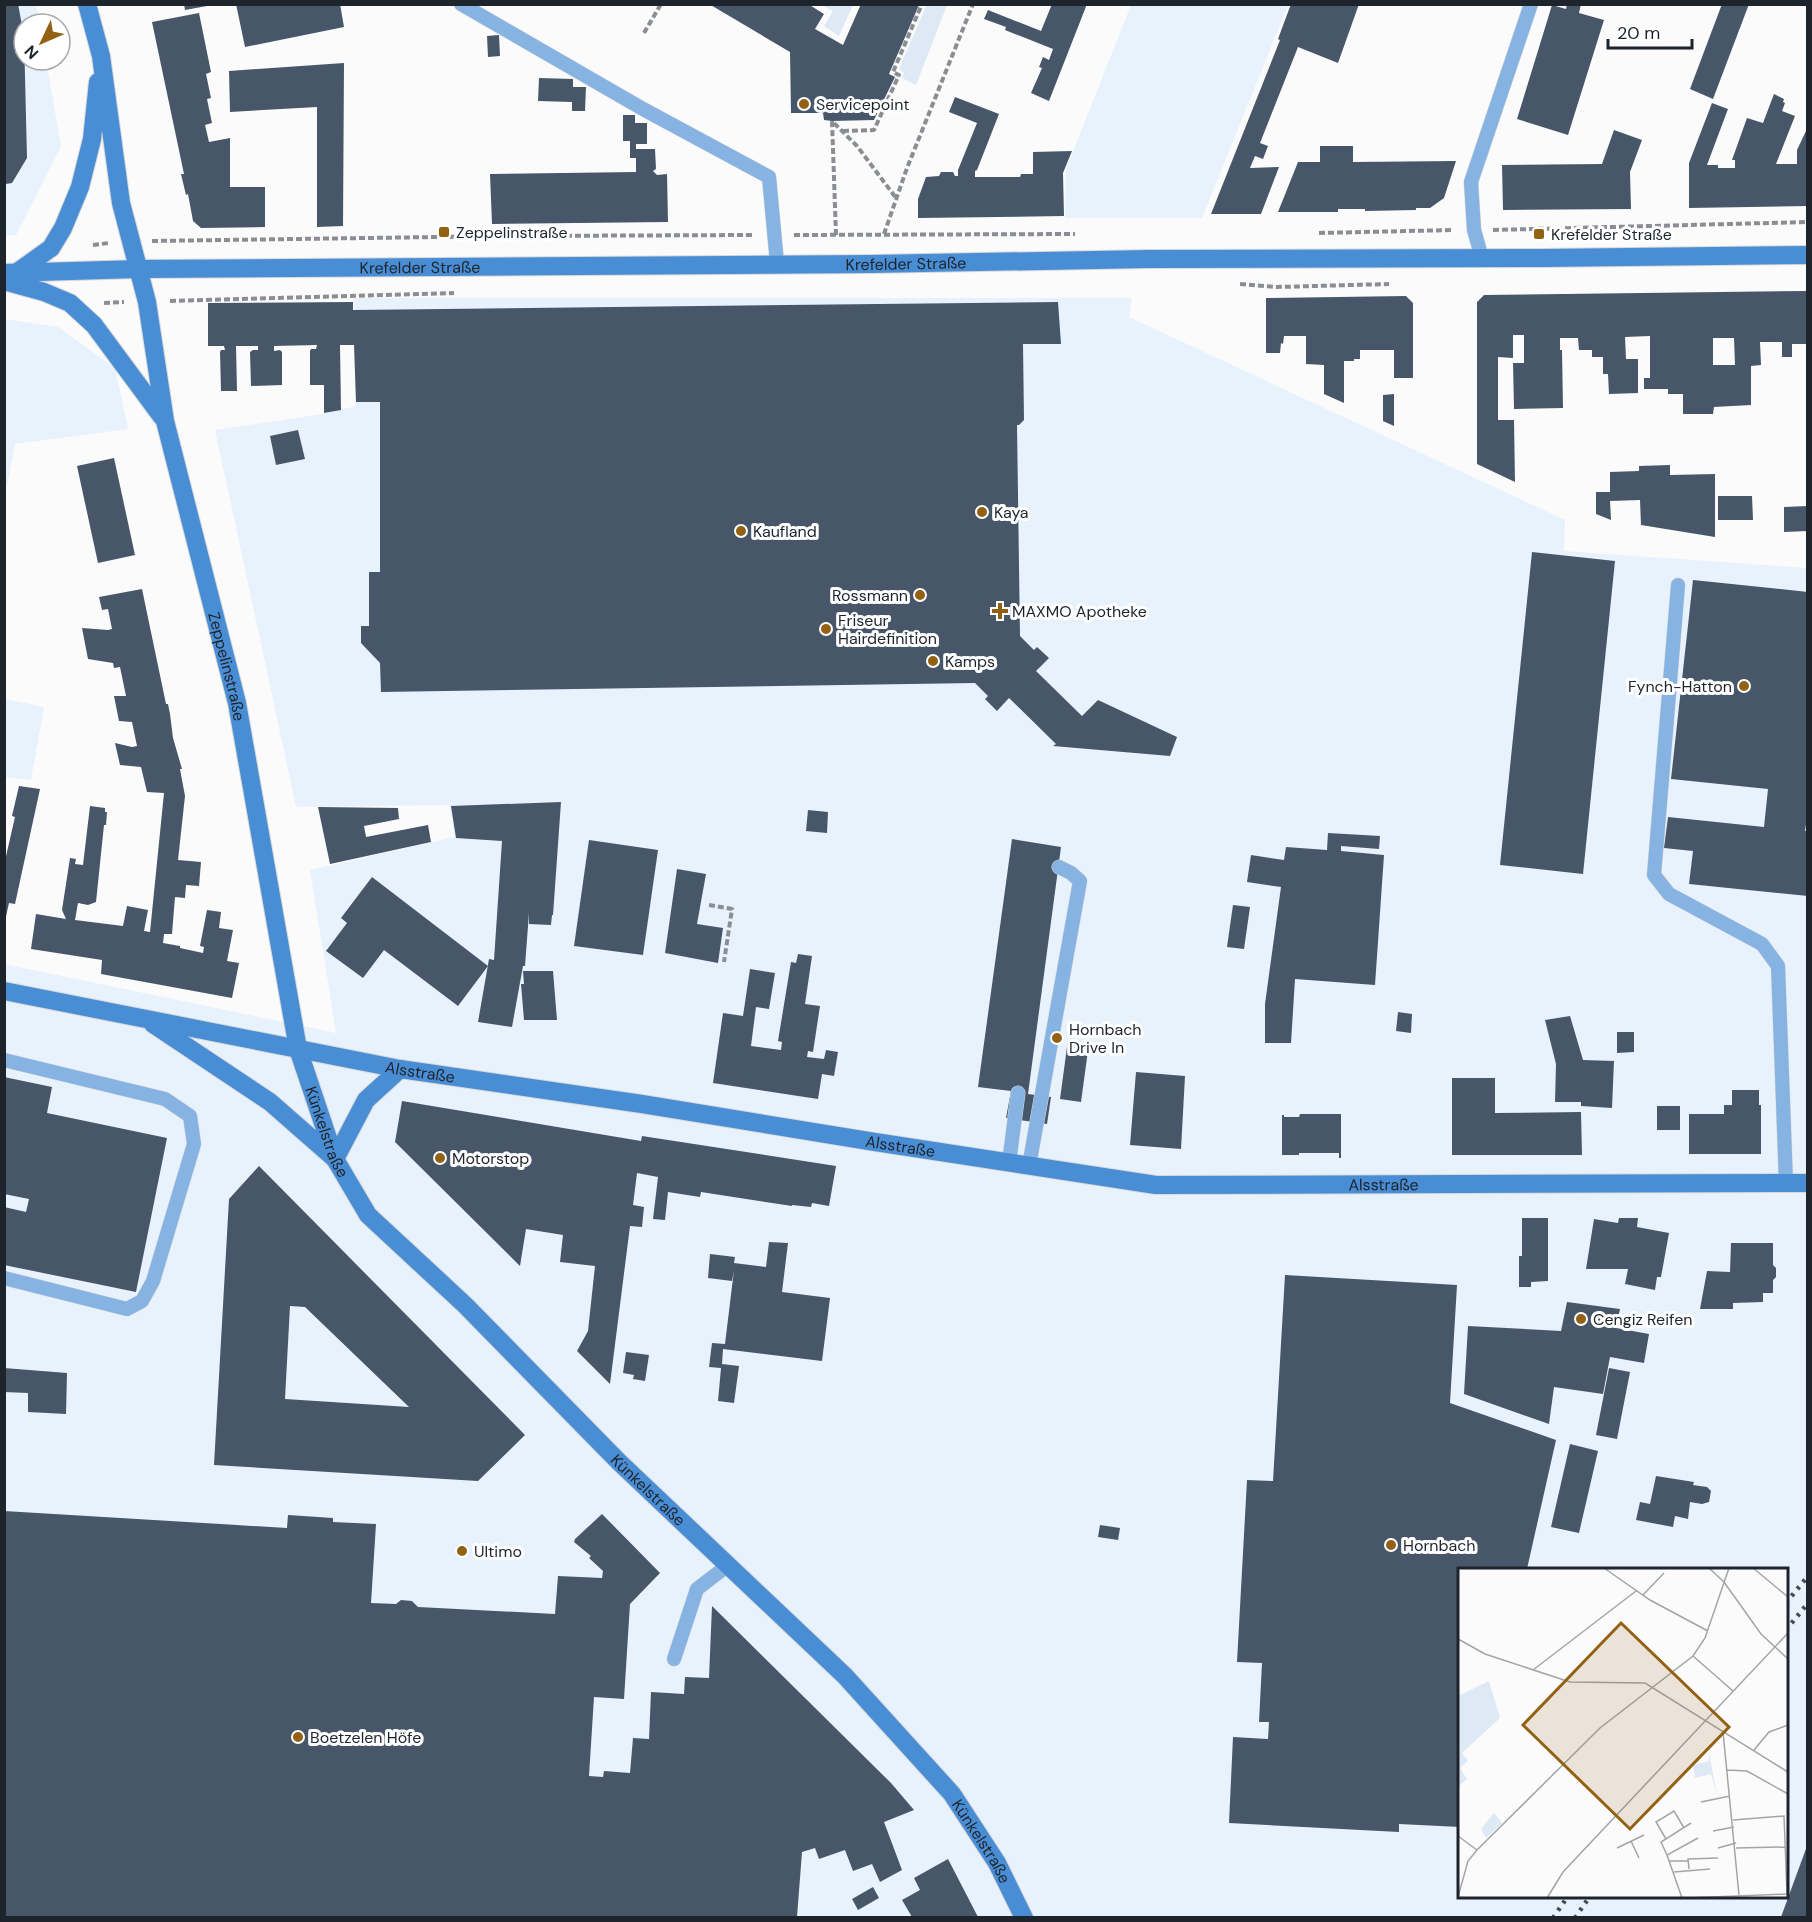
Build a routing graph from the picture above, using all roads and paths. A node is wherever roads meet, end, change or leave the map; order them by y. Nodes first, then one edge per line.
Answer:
1 (87, 4) edge
2 (461, 4) edge
3 (662, 4) edge
4 (922, 4) edge
5 (973, 4) edge
6 (1531, 4) edge
7 (644, 33) dead end
8 (101, 56) junction
9 (842, 131) junction
10 (897, 199) junction
11 (1808, 222) edge
12 (1474, 230) junction
13 (1312, 233) dead end
14 (884, 234) junction
15 (775, 235) junction
16 (836, 235) junction
17 (1082, 235) dead end
18 (132, 242) junction
19 (51, 248) junction
20 (1808, 255) edge
21 (1482, 258) junction
22 (777, 263) junction
23 (879, 263) junction
24 (139, 269) junction
25 (8, 276) edge
26 (165, 421) junction
27 (1678, 585) dead end
28 (1059, 867) dead end
29 (709, 905) dead end
30 (724, 962) dead end
31 (4, 991) edge
32 (146, 1019) junction
33 (298, 1049) junction
34 (4, 1060) edge
35 (400, 1069) junction
36 (1018, 1094) dead end
37 (335, 1159) junction
38 (1009, 1163) junction
39 (1029, 1166) junction
40 (1786, 1183) junction
41 (1808, 1183) edge
42 (4, 1278) edge
43 (727, 1566) junction
44 (674, 1659) dead end
45 (1024, 1917) edge

1 - 8 street, Zeppelinstraße
2 - 15 lane
3 - 7 path
4 - 9 path
5 - 10 path
6 - 12 lane
8 - 18 street, Zeppelinstraße
8 - 19 street
9 - 10 path
9 - 16 path
10 - 14 path
11 - 12 path
12 - 13 path
12 - 21 lane
14 - 16 path
14 - 17 path
14 - 23 path
15 - 16 path
15 - 18 path
15 - 22 lane
16 - 23 path
18 - 19 path
18 - 24 street, Zeppelinstraße
19 - 25 street
20 - 21 street, Krefelder Straße
21 - 23 street, Krefelder Straße
22 - 23 street, Krefelder Straße
22 - 24 street, Krefelder Straße
24 - 25 street, Krefelder Straße
24 - 26 street, Zeppelinstraße
25 - 26 street
26 - 33 street, Zeppelinstraße
27 - 40 lane
28 - 39 lane
29 - 30 path
31 - 32 street, Alsstraße
32 - 33 street, Alsstraße
32 - 37 street
33 - 35 street, Alsstraße
33 - 37 street, Künkelstraße
34 - 42 lane
35 - 37 street
35 - 38 street, Alsstraße
36 - 38 lane
37 - 43 street, Künkelstraße
38 - 39 street, Alsstraße
39 - 40 street, Alsstraße
40 - 41 street, Alsstraße
43 - 44 lane
43 - 45 street, Künkelstraße

